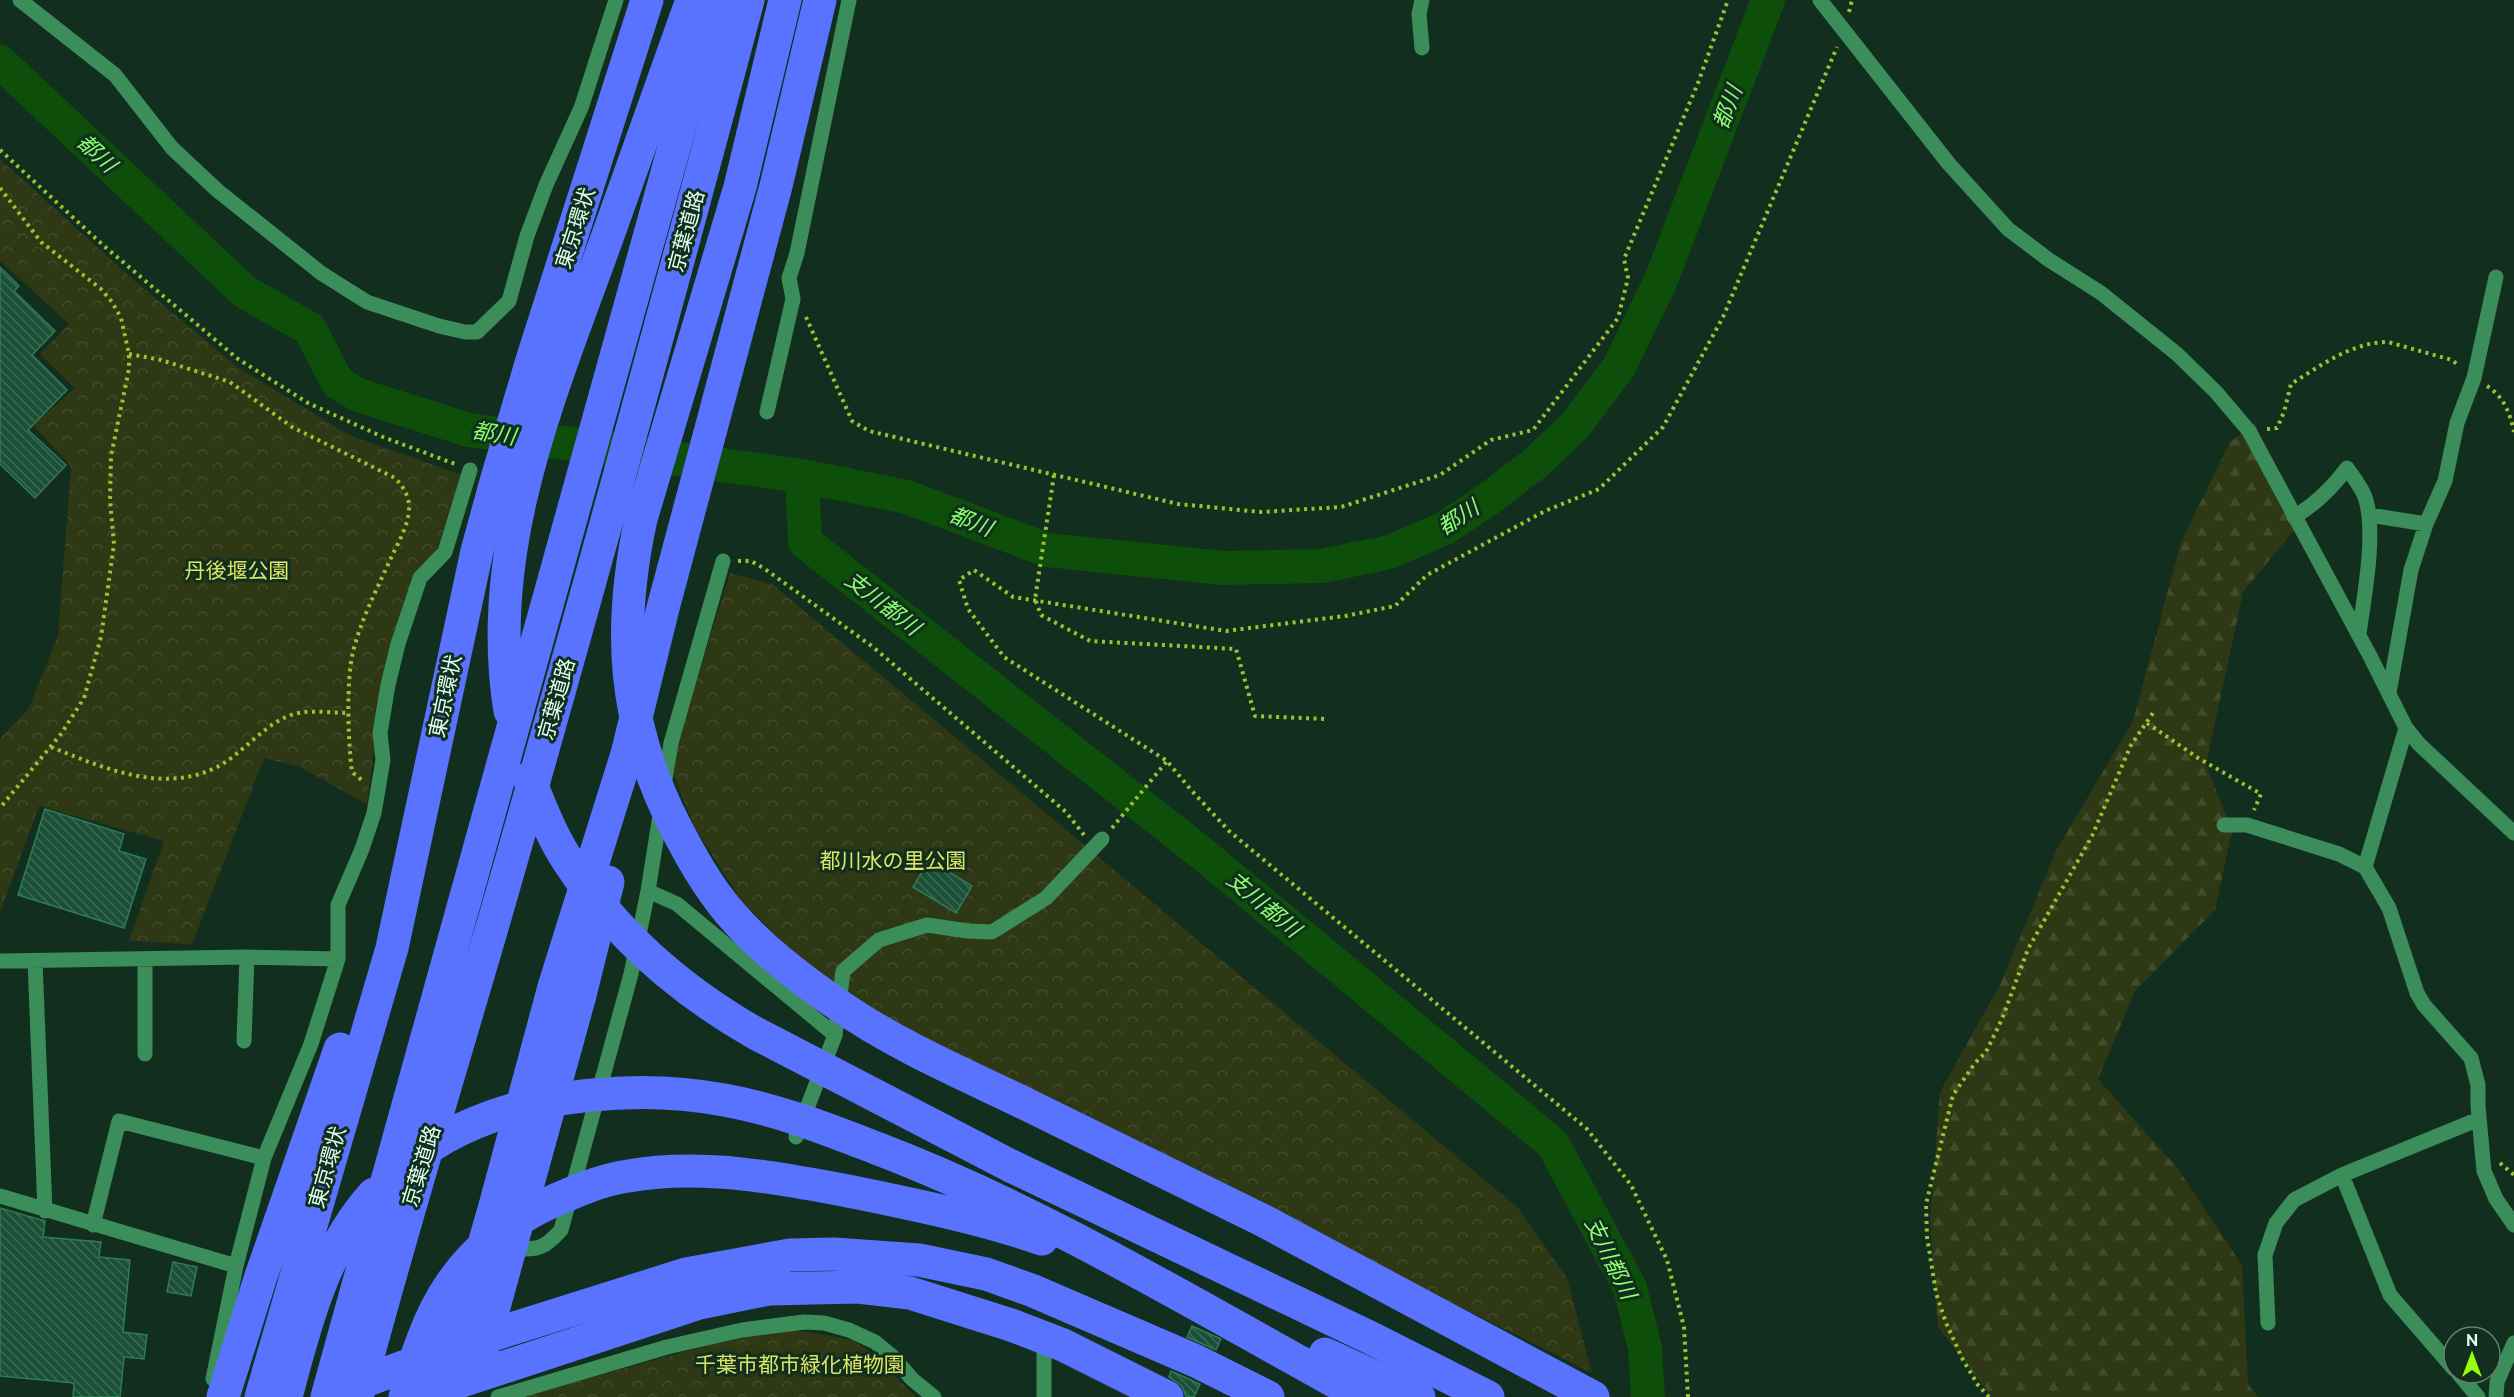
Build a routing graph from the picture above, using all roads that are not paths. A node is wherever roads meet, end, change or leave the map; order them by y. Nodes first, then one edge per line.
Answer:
1 (20, 0) edge
2 (616, 0) edge
3 (647, 0) edge
4 (692, 0) edge
5 (715, 0) edge
6 (748, 0) edge
7 (785, 0) edge
8 (820, 0) edge
9 (849, 0) edge
10 (1422, 0) edge
11 (1820, 0) edge
12 (1422, 48) dead end
13 (2496, 277) dead end
14 (766, 412) dead end
15 (484, 474) junction
16 (2370, 515) junction
17 (2294, 517) junction
18 (2426, 524) junction
19 (477, 551) junction
20 (723, 561) road end
21 (2359, 634) junction
22 (2389, 693) junction
23 (2406, 728) junction
24 (627, 754) junction
25 (2224, 825) dead end
26 (2514, 833) edge
27 (1098, 843) road end
28 (2365, 867) junction
29 (648, 891) junction
30 (247, 957) junction
31 (338, 959) junction
32 (145, 960) junction
33 (0, 961) edge
34 (35, 961) junction
35 (835, 1035) junction
36 (244, 1041) dead end
37 (145, 1054) dead end
38 (2479, 1119) junction
39 (796, 1137) dead end
40 (264, 1158) junction
41 (2342, 1175) junction
42 (0, 1196) edge
43 (45, 1211) junction
44 (93, 1225) junction
45 (2514, 1225) edge
46 (509, 1249) junction
47 (236, 1266) junction
48 (2268, 1323) dead end
49 (486, 1337) junction
50 (1044, 1338) junction
51 (2514, 1343) edge
52 (2442, 1355) edge
53 (2468, 1385) edge
54 (225, 1392) edge
55 (483, 1392) edge
56 (1584, 1392) edge
57 (261, 1397) edge
58 (286, 1397) edge
59 (320, 1397) edge
60 (327, 1397) edge
61 (357, 1397) edge
62 (405, 1397) edge
63 (414, 1397) edge
64 (440, 1397) edge
65 (934, 1397) edge
66 (1044, 1397) edge
67 (1167, 1397) edge
68 (1268, 1397) edge
69 (1363, 1397) edge
70 (1419, 1397) edge
71 (1488, 1397) edge
72 (2478, 1397) edge
73 (2496, 1397) edge

1 - 2 street
3 - 15 highway, 東京環状
4 - 71 highway, bridge
5 - 60 highway, 京葉道路, bridge
6 - 61 highway, 京葉道路, bridge
7 - 56 highway, bridge
8 - 24 highway
9 - 14 street
10 - 12 street
11 - 17 street
13 - 18 street
15 - 19 highway, 東京環状
15 - 31 street
16 - 17 street
16 - 18 street
16 - 21 street
17 - 21 street
18 - 22 street
19 - 54 highway
19 - 57 highway, 東京環状
20 - 29 street
21 - 22 street
22 - 23 street
23 - 26 street
23 - 28 street
24 - 46 highway
24 - 64 highway, bridge
25 - 28 street
27 - 35 street
28 - 38 street
29 - 35 street
29 - 46 street
30 - 31 street
30 - 32 street
30 - 36 street
31 - 40 street
32 - 34 street
32 - 37 street
33 - 34 street
34 - 43 street
35 - 39 street
38 - 41 street
38 - 45 street
40 - 44 street
40 - 47 street
41 - 48 street
41 - 52 street
42 - 43 street
43 - 44 street
44 - 47 street
46 - 49 highway
47 - 54 street
49 - 55 highway
49 - 59 highway
49 - 68 highway
50 - 55 highway
50 - 66 street
50 - 67 highway
51 - 73 street
53 - 72 street
55 - 63 highway
55 - 65 street
58 - 69 highway, bridge
62 - 70 highway, bridge

